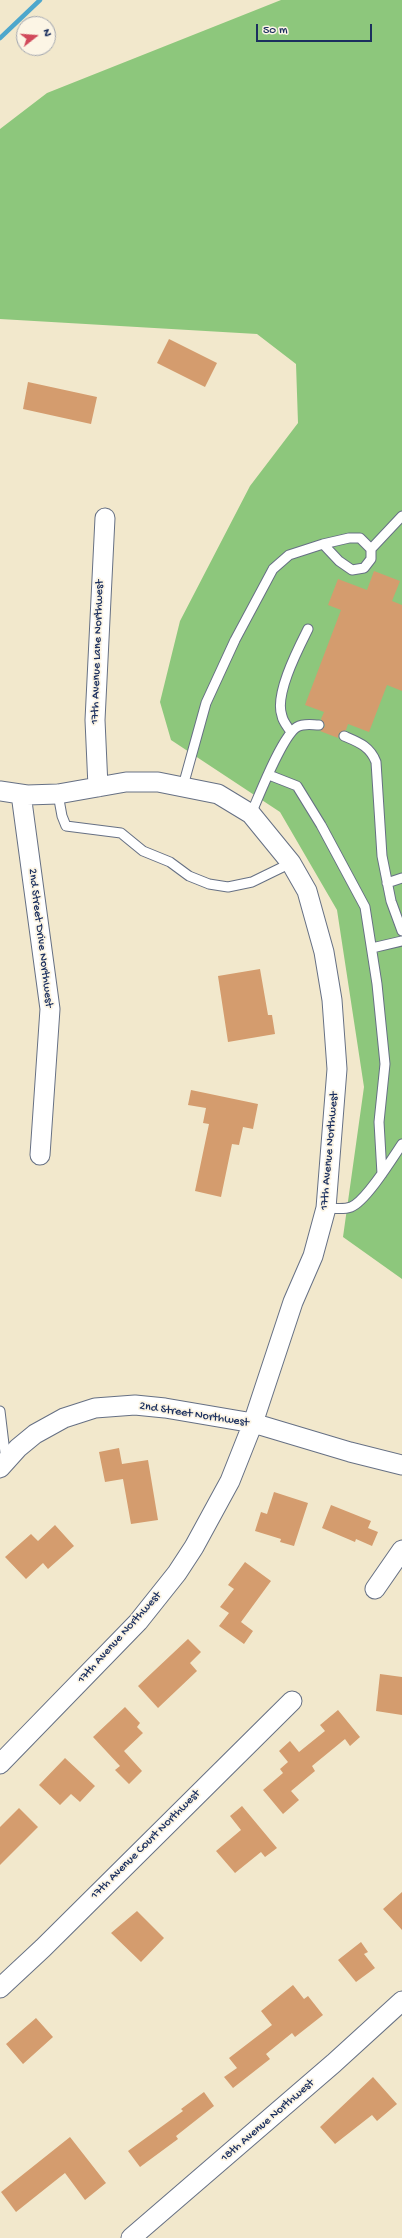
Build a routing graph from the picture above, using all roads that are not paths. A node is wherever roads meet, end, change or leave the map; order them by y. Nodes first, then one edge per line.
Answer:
1 (402, 516) edge
2 (105, 518) dead end
3 (323, 544) junction
4 (371, 549) junction
5 (308, 629) dead end
6 (319, 725) dead end
7 (292, 732) junction
8 (344, 736) dead end
9 (269, 775) junction
10 (183, 786) junction
11 (98, 787) junction
12 (0, 791) edge
13 (20, 794) junction
14 (58, 794) junction
15 (251, 814) junction
16 (291, 863) junction
17 (402, 878) edge
18 (387, 882) junction
19 (402, 931) edge
20 (402, 941) edge
21 (372, 948) junction
22 (402, 1144) edge
23 (40, 1155) dead end
24 (382, 1174) junction
25 (326, 1208) junction
26 (0, 1411) edge
27 (253, 1424) junction
28 (3, 1464) edge
29 (402, 1465) edge
30 (402, 1550) edge
31 (375, 1589) dead end
32 (292, 1701) dead end
33 (0, 1764) edge
34 (0, 1988) edge
35 (402, 2001) edge
36 (132, 2238) edge

1 - 4 lane
2 - 11 street, 17th Avenue Lane Northwest
3 - 4 lane
3 - 4 lane
3 - 10 lane
5 - 7 lane
6 - 7 lane
7 - 9 lane
8 - 18 lane
9 - 15 lane
9 - 21 lane
10 - 11 street, 17th Avenue Northwest
10 - 15 street, 17th Avenue Northwest
11 - 14 street, 17th Avenue Northwest
12 - 13 street, 17th Avenue Northwest
13 - 14 street, 17th Avenue Northwest
13 - 23 street, 2nd Street Drive Northwest
14 - 16 lane
15 - 16 street, 17th Avenue Northwest
16 - 25 street, 17th Avenue Northwest
17 - 18 lane
18 - 19 lane
20 - 21 lane
21 - 24 lane
22 - 24 lane
24 - 25 lane
25 - 27 street, 17th Avenue Northwest
26 - 28 lane
27 - 28 street, 2nd Street Northwest
27 - 29 street, 2nd Street Northwest
27 - 33 street, 17th Avenue Northwest
30 - 31 street
32 - 34 street, 17th Avenue Court Northwest
35 - 36 street, 18th Avenue Northwest

